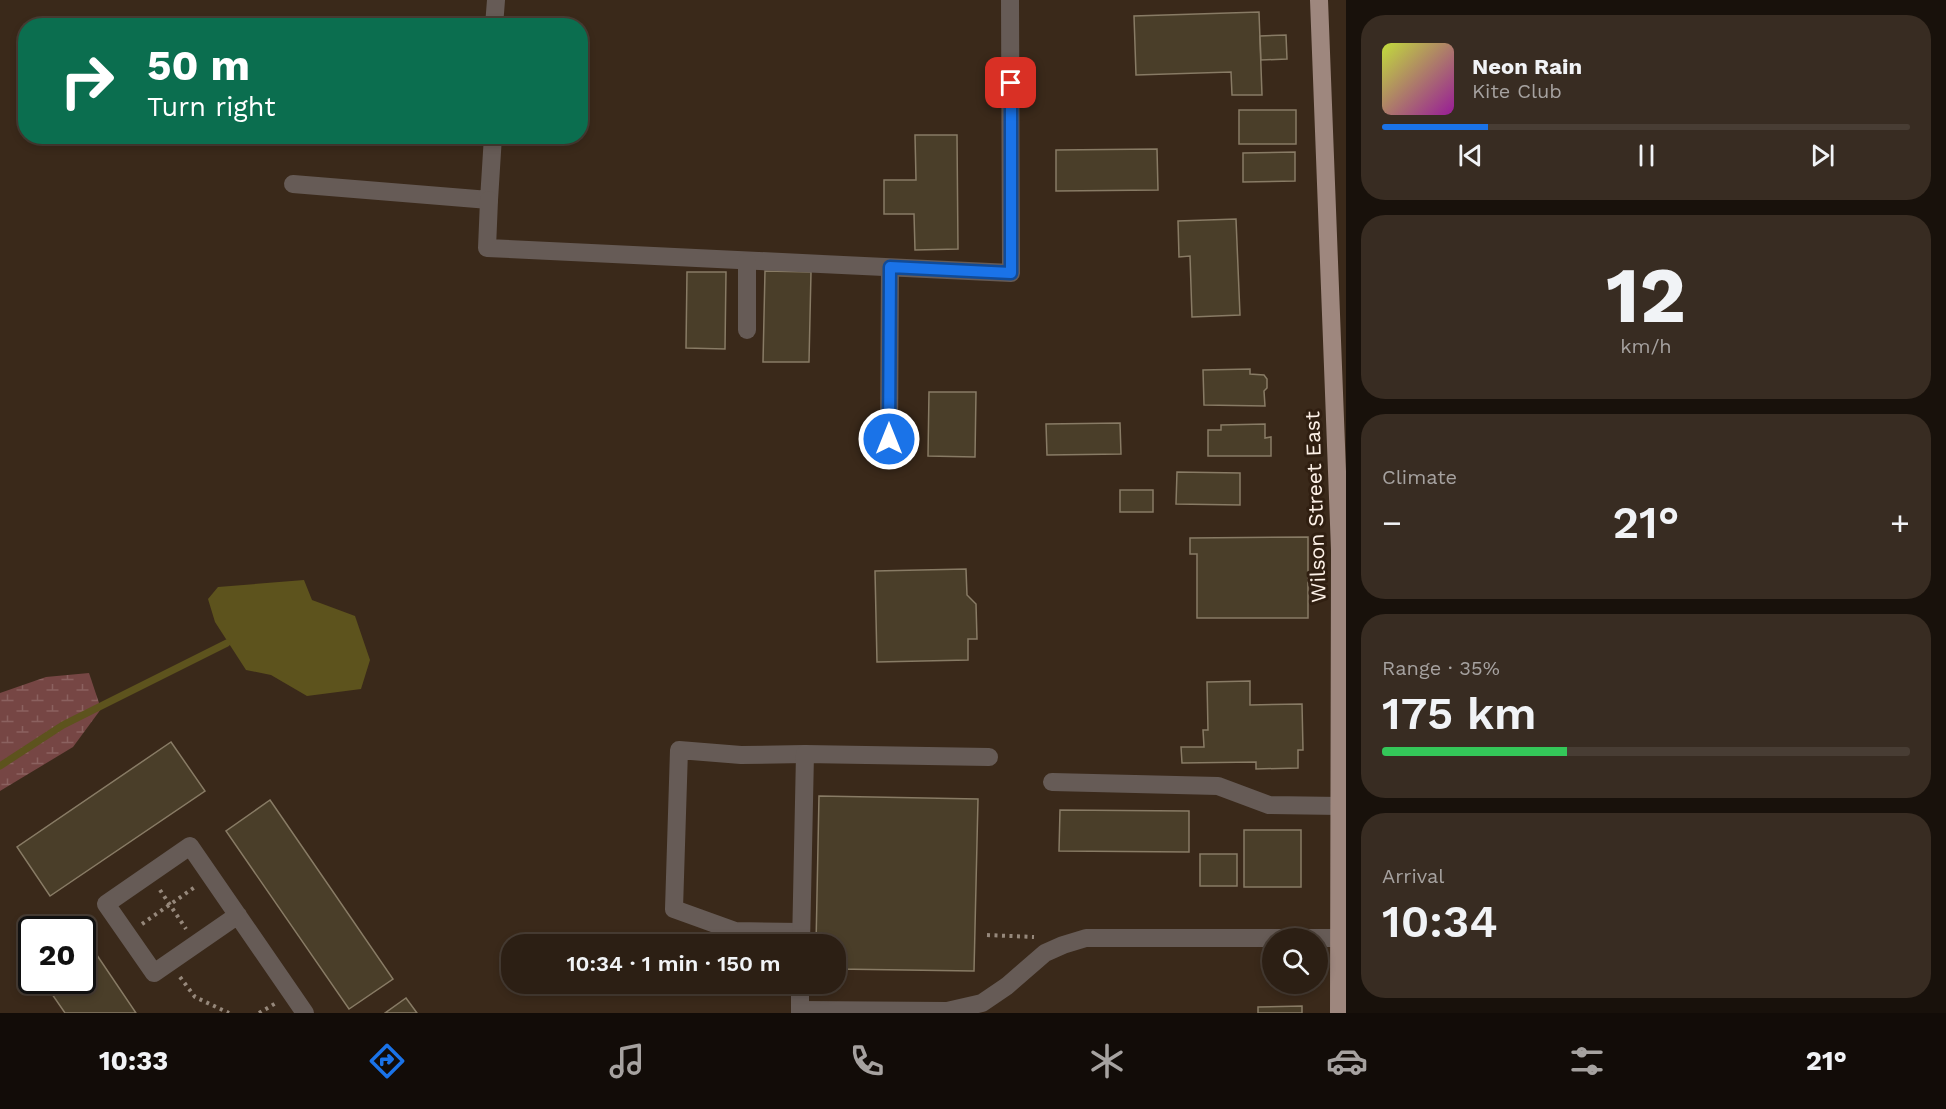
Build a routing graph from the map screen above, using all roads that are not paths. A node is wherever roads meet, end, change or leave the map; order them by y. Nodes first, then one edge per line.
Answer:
1 (496, 0) edge
2 (1010, 0) edge
3 (1319, 0) edge
4 (495, 18) edge
5 (492, 144) edge
6 (293, 184) dead end
7 (489, 200) junction
8 (747, 261) junction
9 (890, 267) junction
10 (747, 330) dead end
11 (889, 439) dead end
12 (1343, 550) edge
13 (805, 754) junction
14 (989, 757) dead end
15 (1343, 774) edge
16 (1052, 782) dead end
17 (1340, 806) junction
18 (238, 915) junction
19 (760, 934) edge
20 (801, 934) edge
21 (1339, 938) junction
22 (800, 994) edge
23 (800, 1011) edge
24 (947, 1012) edge
25 (305, 1013) edge
26 (1339, 1013) edge

1 - 4 lane
2 - 9 lane
3 - 12 main road, Wilson Street East
5 - 7 lane
6 - 7 lane
7 - 8 lane
8 - 9 lane
8 - 10 lane
9 - 11 lane
12 - 15 main road, Wilson Street East
13 - 14 lane
13 - 19 lane
13 - 20 lane
15 - 17 main road, Wilson Street East
16 - 17 lane
17 - 21 main road, Wilson Street East
18 - 18 lane
18 - 25 lane
21 - 24 lane
21 - 26 main road, Wilson Street East
22 - 23 lane
23 - 24 lane

